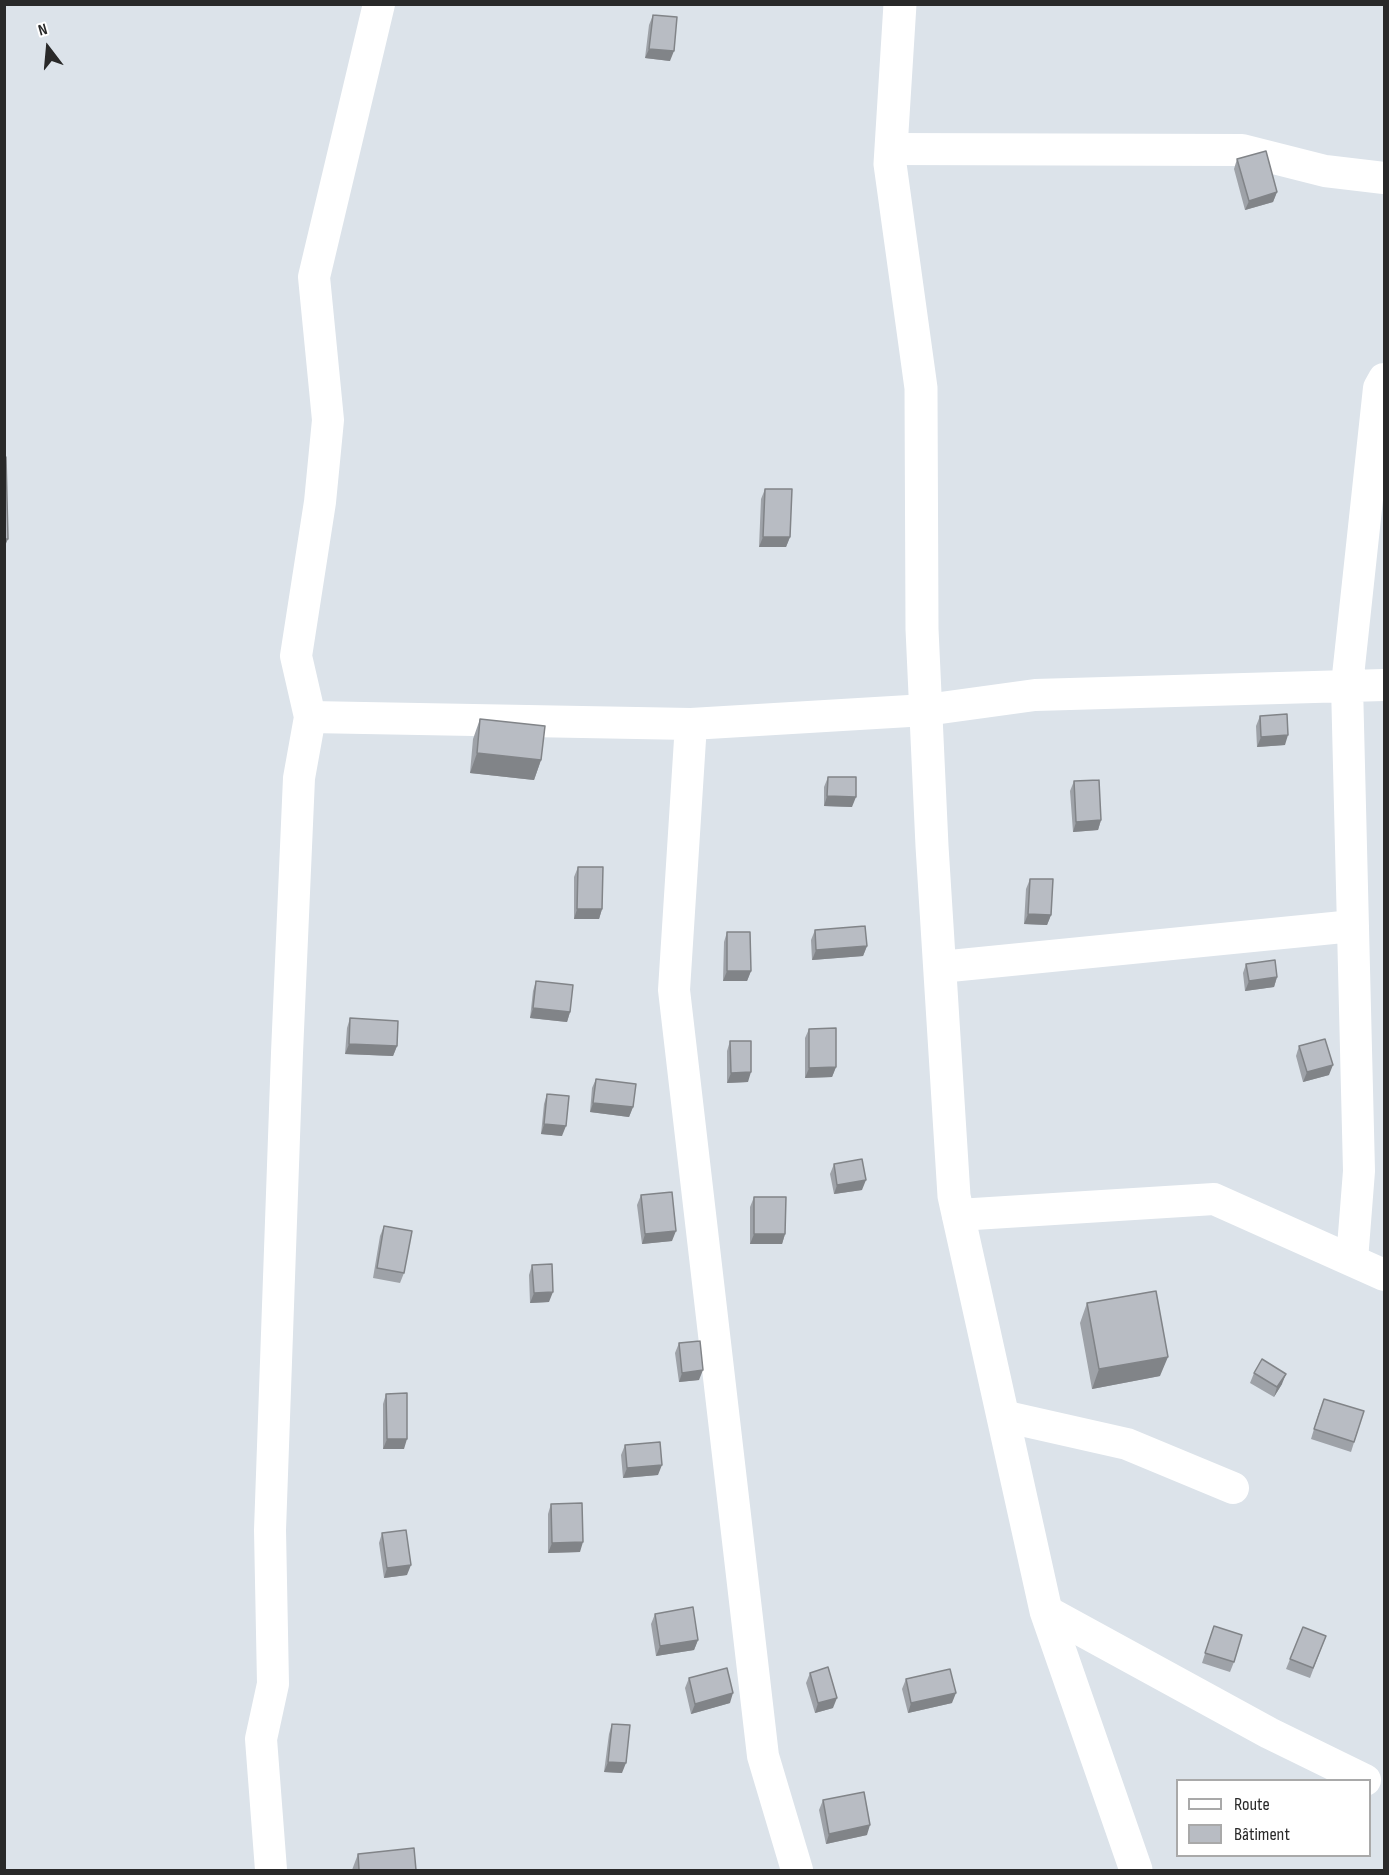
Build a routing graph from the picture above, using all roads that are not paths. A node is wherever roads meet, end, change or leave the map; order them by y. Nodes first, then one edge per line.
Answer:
1 (379, 4) edge
2 (900, 4) edge
3 (891, 149) junction
4 (1384, 178) edge
5 (1383, 385) edge
6 (1347, 685) junction
7 (1384, 685) edge
8 (926, 710) junction
9 (310, 717) junction
10 (691, 724) junction
11 (1353, 926) junction
12 (940, 967) junction
13 (1371, 1143) edge
14 (958, 1215) junction
15 (1352, 1260) junction
16 (1384, 1275) edge
17 (1003, 1416) junction
18 (1233, 1488) dead end
19 (1046, 1611) junction
20 (1363, 1779) edge
21 (271, 1870) edge
22 (797, 1870) edge
23 (1136, 1870) edge

1 - 9 street
2 - 3 street
3 - 4 street
3 - 8 street
5 - 6 street
6 - 7 street
6 - 8 street
6 - 11 street
8 - 10 street
8 - 12 street
9 - 10 street
9 - 21 street
10 - 22 street
11 - 12 street
11 - 13 street
12 - 14 street
13 - 15 street
14 - 15 street
14 - 17 street
15 - 16 street
17 - 18 street
17 - 19 street
19 - 20 street
19 - 23 street

